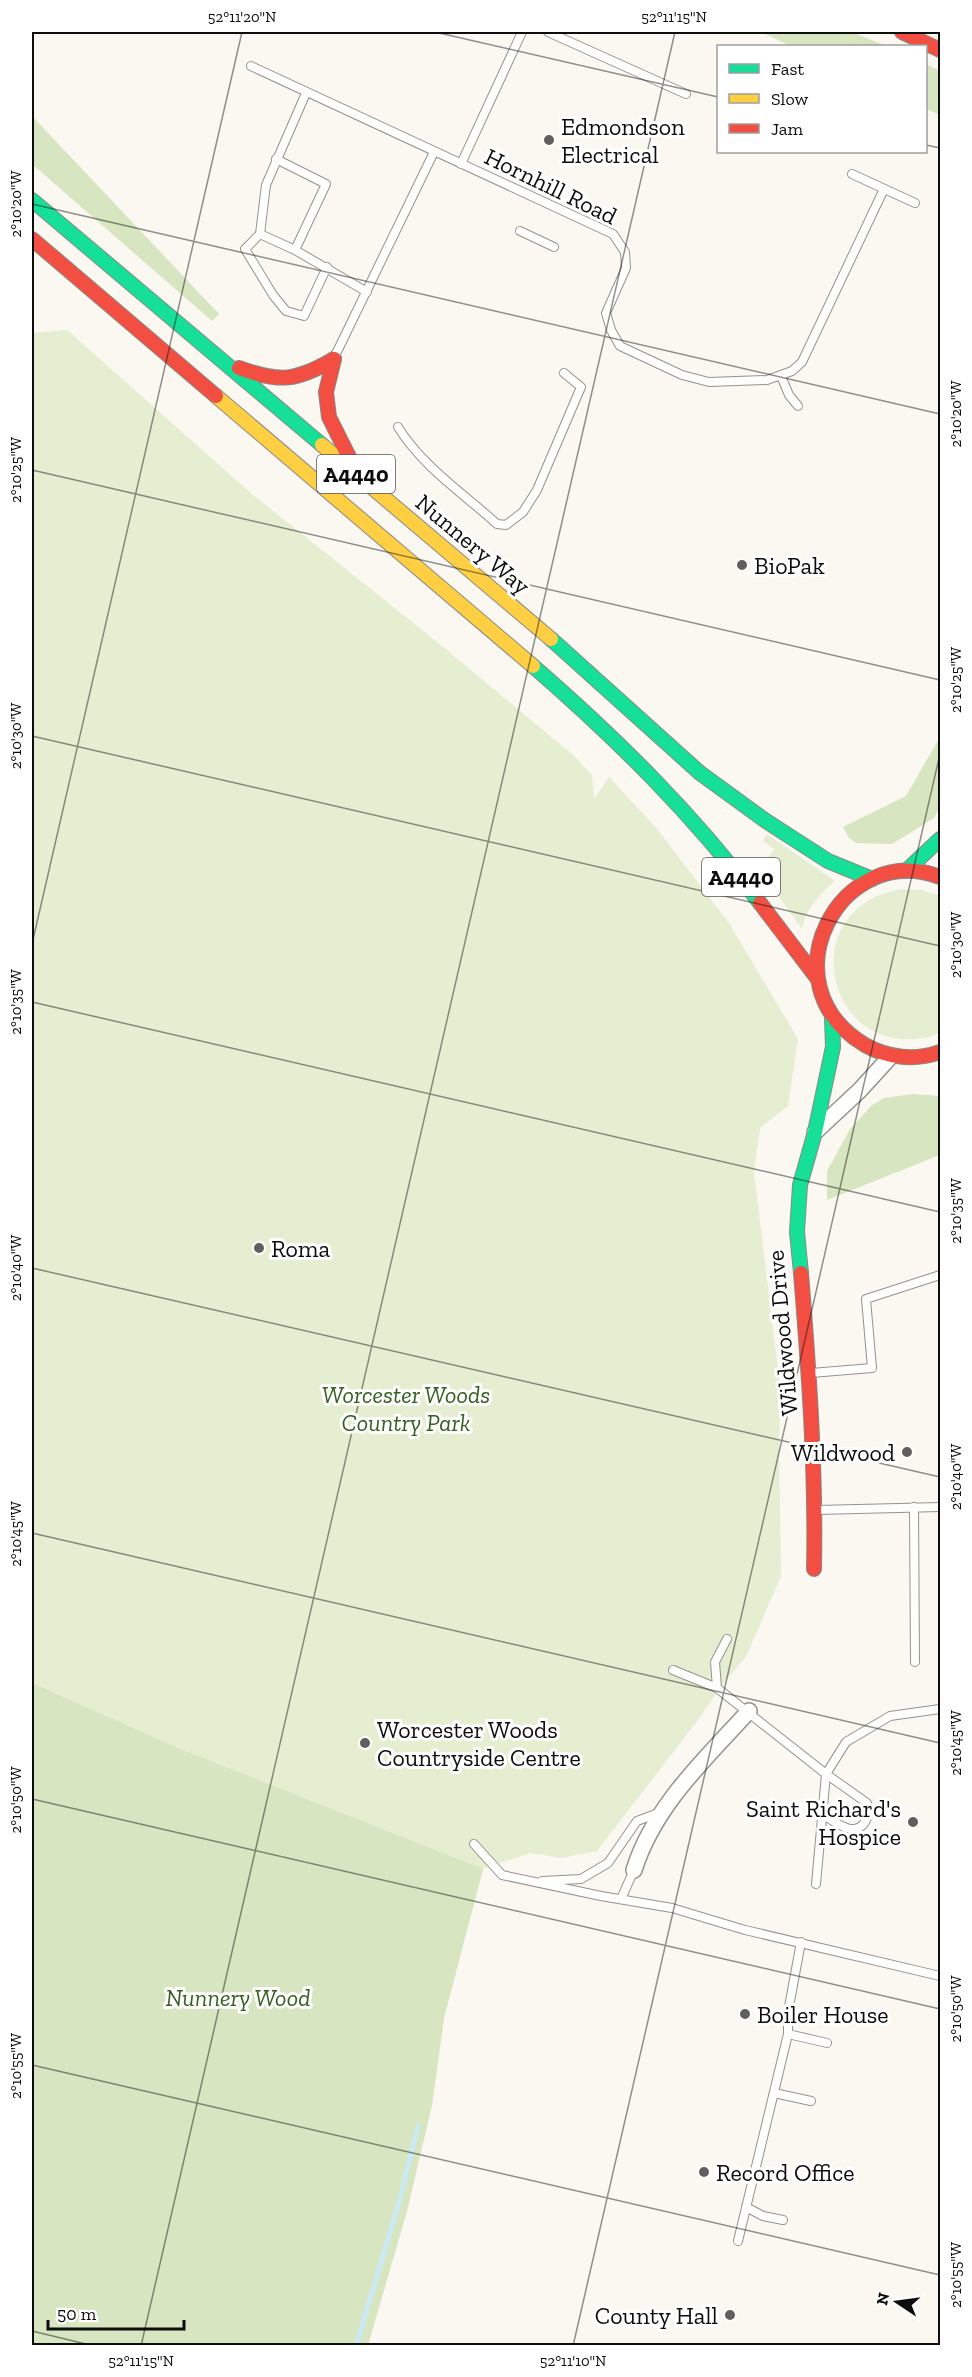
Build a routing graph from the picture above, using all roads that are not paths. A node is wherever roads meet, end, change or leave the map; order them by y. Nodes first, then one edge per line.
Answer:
1 (522, 32) edge
2 (548, 32) edge
3 (902, 32) edge
4 (940, 50) edge
5 (251, 66) dead end
6 (306, 93) junction
7 (686, 94) dead end
8 (434, 152) junction
9 (276, 159) junction
10 (460, 164) junction
11 (852, 174) dead end
12 (884, 189) junction
13 (32, 200) edge
14 (915, 202) dead end
15 (520, 231) dead end
16 (260, 234) junction
17 (32, 239) edge
18 (554, 247) dead end
19 (295, 250) junction
20 (327, 267) junction
21 (366, 292) junction
22 (334, 359) junction
23 (223, 363) junction
24 (564, 373) dead end
25 (781, 376) junction
26 (798, 406) dead end
27 (398, 427) dead end
28 (359, 477) junction
29 (940, 839) edge
30 (906, 871) junction
31 (940, 877) edge
32 (872, 879) junction
33 (817, 978) junction
34 (832, 1018) junction
35 (891, 1056) junction
36 (937, 1056) edge
37 (815, 1132) junction
38 (940, 1275) edge
39 (809, 1373) junction
40 (914, 1507) junction
41 (940, 1507) edge
42 (815, 1510) junction
43 (814, 1569) dead end
44 (727, 1639) dead end
45 (915, 1662) dead end
46 (673, 1670) dead end
47 (717, 1688) junction
48 (940, 1708) edge
49 (749, 1711) junction
50 (826, 1774) junction
51 (662, 1811) junction
52 (822, 1814) junction
53 (474, 1844) dead end
54 (634, 1870) joint
55 (528, 1881) junction
56 (816, 1884) dead end
57 (621, 1899) junction
58 (801, 1942) junction
59 (940, 1976) edge
60 (788, 2034) junction
61 (827, 2043) dead end
62 (774, 2093) junction
63 (811, 2101) dead end
64 (746, 2207) junction
65 (783, 2220) dead end
66 (738, 2241) dead end

1 - 10 lane
2 - 7 lane
3 - 4 main road
5 - 6 lane, Hornhill Road
6 - 8 lane, Hornhill Road
6 - 9 lane
8 - 10 lane, Hornhill Road
8 - 21 lane
9 - 16 lane
9 - 19 lane
10 - 25 lane, Hornhill Road
11 - 12 lane
12 - 14 lane
12 - 25 lane
13 - 23 main road, Nunnery Way / A4440
15 - 18 lane
16 - 19 lane
16 - 20 lane
17 - 33 main road, A4440
19 - 20 lane
20 - 21 lane
21 - 22 lane
22 - 23 main road
22 - 28 main road
23 - 28 main road, Nunnery Way / A4440
24 - 27 lane
25 - 26 lane
28 - 32 main road, Nunnery Way / A4440
29 - 30 main road
30 - 31 main road
30 - 32 main road
32 - 33 main road
33 - 34 main road
34 - 35 main road
34 - 37 main road, Wildwood Drive
35 - 36 main road
35 - 37 street
37 - 39 main road, Wildwood Drive
38 - 39 lane
39 - 42 main road, Wildwood Drive
40 - 41 lane
40 - 42 lane
40 - 45 lane
42 - 43 main road, Wildwood Drive
44 - 47 lane
46 - 47 lane
47 - 49 lane
48 - 50 lane
49 - 50 lane
49 - 51 street
50 - 52 lane
50 - 52 lane
51 - 54 street
51 - 55 lane
52 - 56 lane
53 - 55 lane
54 - 57 lane
55 - 57 lane
57 - 58 lane
58 - 59 lane
58 - 60 lane
60 - 61 lane
60 - 62 lane
62 - 63 lane
62 - 64 lane
64 - 65 lane
64 - 66 lane

